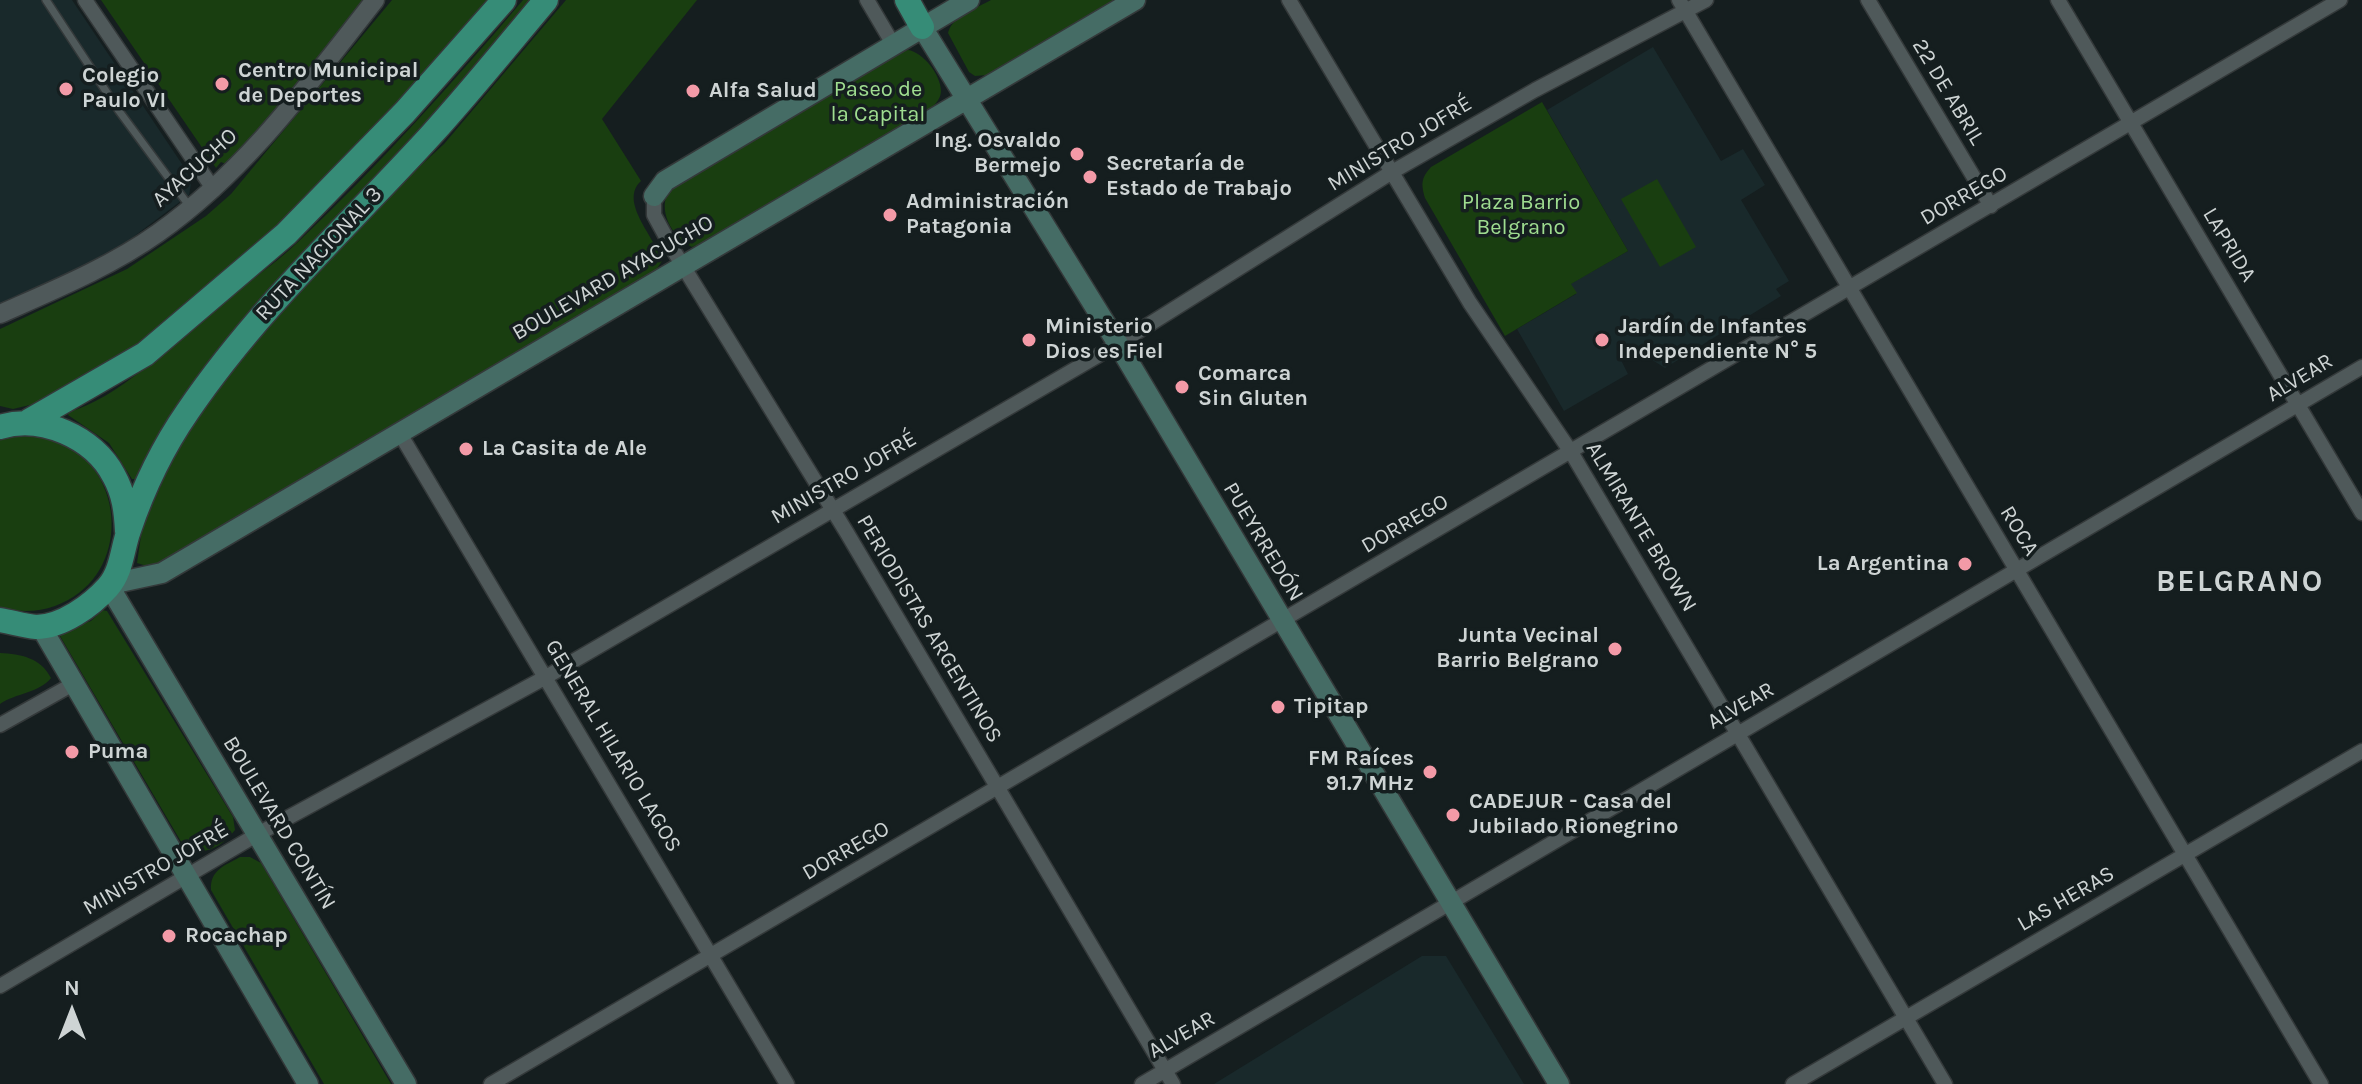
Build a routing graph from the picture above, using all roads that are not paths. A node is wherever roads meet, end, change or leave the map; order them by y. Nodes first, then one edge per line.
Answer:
1 (46, 0) edge
2 (85, 0) edge
3 (375, 0) edge
4 (504, 0) edge
5 (546, 0) edge
6 (867, 0) edge
7 (907, 0) edge
8 (969, 0) edge
9 (1135, 0) edge
10 (1289, 0) edge
11 (1706, 0) edge
12 (1868, 0) edge
13 (2058, 0) edge
14 (2340, 0) edge
15 (1683, 6) edge
16 (922, 27) junction
17 (893, 44) junction
18 (966, 100) junction
19 (2132, 124) junction
20 (1392, 172) junction
21 (214, 190) junction
22 (654, 196) joint
23 (1991, 206) junction
24 (191, 209) junction
25 (683, 265) junction
26 (1850, 289) junction
27 (0, 314) edge
28 (1118, 344) junction
29 (2362, 367) edge
30 (2298, 405) junction
31 (10, 422) edge
32 (399, 432) junction
33 (1571, 452) junction
34 (833, 510) junction
35 (2362, 513) edge
36 (128, 533) junction
37 (2017, 570) junction
38 (110, 585) junction
39 (0, 620) edge
40 (1283, 621) junction
41 (36, 627) junction
42 (0, 640) edge
43 (546, 677) junction
44 (75, 683) junction
45 (0, 725) edge
46 (1738, 734) junction
47 (2362, 751) edge
48 (998, 788) junction
49 (258, 834) junction
50 (2185, 855) junction
51 (186, 876) junction
52 (1450, 904) junction
53 (711, 955) junction
54 (0, 986) edge
55 (1906, 1018) junction
56 (1165, 1071) junction
57 (308, 1084) edge
58 (406, 1084) edge
59 (491, 1084) edge
60 (787, 1084) edge
61 (1142, 1084) edge
62 (1173, 1084) edge
63 (1559, 1084) edge
64 (1793, 1084) edge
65 (1945, 1084) edge
66 (2321, 1084) edge

1 - 24 lane
2 - 21 street
3 - 21 street, AYACUCHO
4 - 31 highway, RUTA NACIONAL 3
5 - 36 highway, RUTA NACIONAL 3
6 - 17 street
7 - 16 highway
8 - 16 main road
9 - 18 main road, BOULEVARD AYACUCHO
10 - 20 street, ALMIRANTE BROWN
11 - 15 street, MINISTRO JOFRÉ
12 - 23 street, 22 DE ABRIL
13 - 19 street, LAPRIDA
14 - 19 street, DORREGO
15 - 20 street, MINISTRO JOFRÉ
15 - 26 street, ROCA
16 - 17 main road
16 - 18 main road, PUEYRREDÓN
17 - 22 main road
18 - 25 main road, BOULEVARD AYACUCHO
18 - 28 main road, PUEYRREDÓN
19 - 23 street, DORREGO
19 - 30 street, LAPRIDA
20 - 28 street, MINISTRO JOFRÉ
20 - 33 street, ALMIRANTE BROWN
21 - 24 street, AYACUCHO
22 - 25 street, PERIODISTAS ARGENTINOS
23 - 26 street, DORREGO
24 - 27 street, AYACUCHO
25 - 32 main road, BOULEVARD AYACUCHO
25 - 34 street, PERIODISTAS ARGENTINOS
26 - 33 street, DORREGO
26 - 37 street, ROCA
28 - 34 street, MINISTRO JOFRÉ
28 - 40 main road, PUEYRREDÓN
29 - 30 street, ALVEAR
30 - 35 street, LAPRIDA
30 - 37 street, ALVEAR
31 - 36 highway, RUTA NACIONAL 3
32 - 38 main road, BOULEVARD AYACUCHO
32 - 43 street, GENERAL HILARIO LAGOS
33 - 40 street, DORREGO
33 - 46 street, ALMIRANTE BROWN
34 - 43 street, MINISTRO JOFRÉ
34 - 48 street, PERIODISTAS ARGENTINOS
36 - 38 highway, RUTA NACIONAL 3
37 - 46 street, ALVEAR
37 - 50 street, ROCA
38 - 41 highway
38 - 49 main road, BOULEVARD CONTÍN
39 - 41 highway
40 - 48 street, DORREGO
40 - 52 main road, PUEYRREDÓN
41 - 42 highway
41 - 44 main road
43 - 49 street, MINISTRO JOFRÉ
43 - 53 street, GENERAL HILARIO LAGOS
44 - 45 street
44 - 51 main road
46 - 52 street, ALVEAR
46 - 55 street, ALMIRANTE BROWN
47 - 50 street, LAS HERAS
48 - 53 street, DORREGO
48 - 56 street, PERIODISTAS ARGENTINOS
49 - 51 street, MINISTRO JOFRÉ
49 - 58 main road, BOULEVARD CONTÍN
50 - 55 street, LAS HERAS
50 - 66 street, ROCA
51 - 54 street, MINISTRO JOFRÉ
51 - 57 main road
52 - 56 street, ALVEAR
52 - 63 main road, PUEYRREDÓN
53 - 59 street, DORREGO
53 - 60 street, GENERAL HILARIO LAGOS
55 - 64 street, LAS HERAS
55 - 65 street, ALMIRANTE BROWN
56 - 61 street, ALVEAR
56 - 62 street, PERIODISTAS ARGENTINOS

